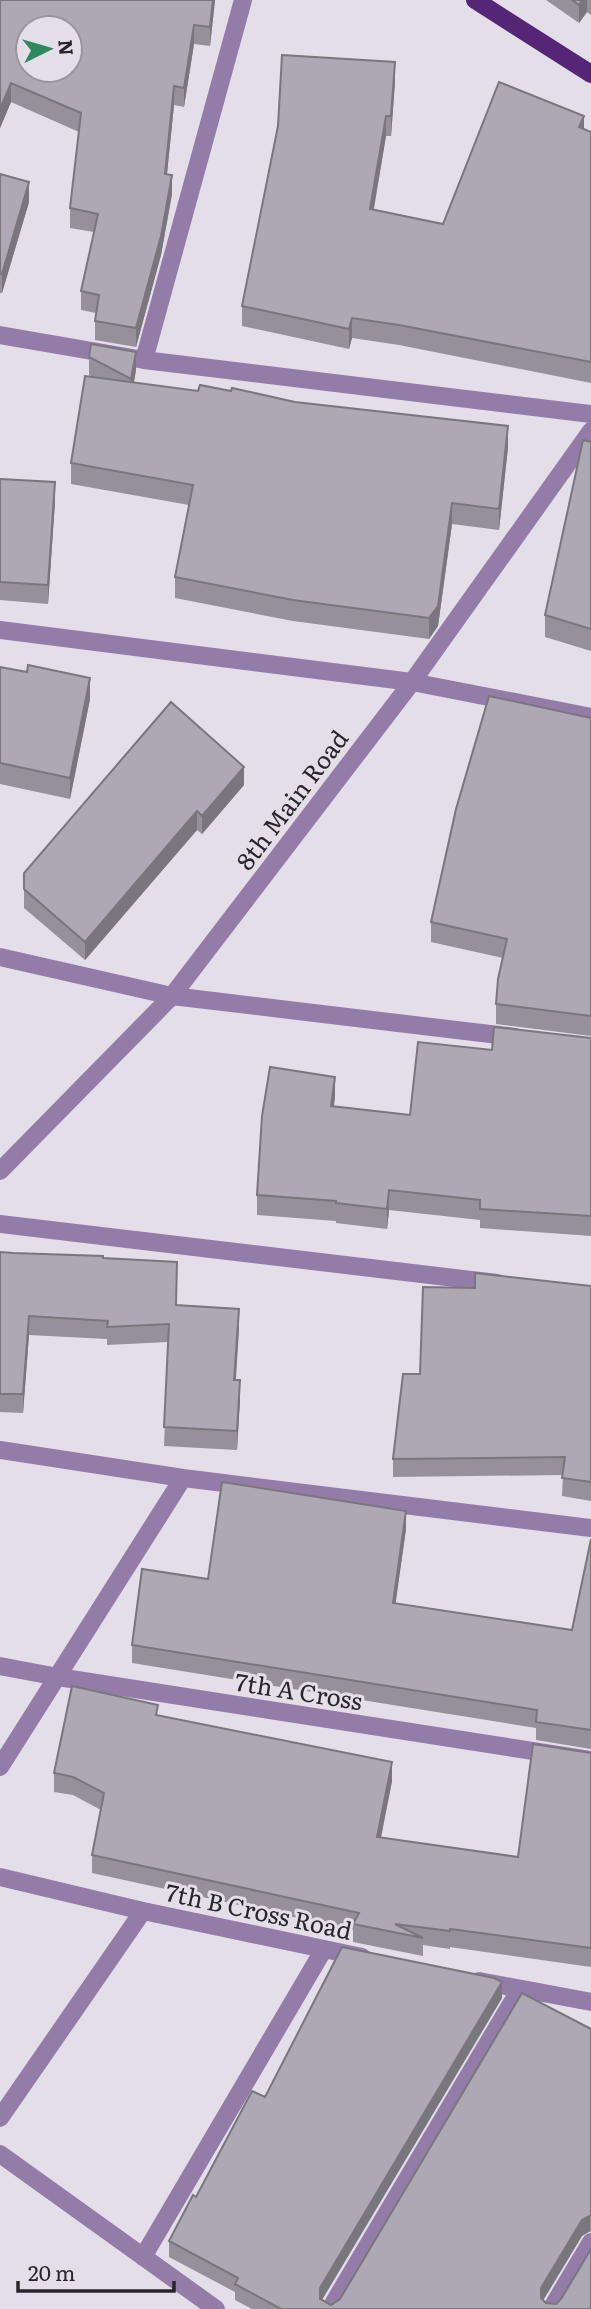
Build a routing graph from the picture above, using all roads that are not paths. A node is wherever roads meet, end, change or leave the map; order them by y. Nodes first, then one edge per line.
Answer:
1 (243, 0) edge
2 (475, 0) edge
3 (591, 74) edge
4 (0, 335) edge
5 (144, 360) junction
6 (591, 414) edge
7 (591, 432) edge
8 (0, 629) edge
9 (412, 682) junction
10 (591, 717) edge
11 (0, 957) edge
12 (172, 996) junction
13 (537, 1040) edge
14 (0, 1171) edge
15 (0, 1224) edge
16 (509, 1284) edge
17 (0, 1450) edge
18 (183, 1478) junction
19 (591, 1528) edge
20 (0, 1666) edge
21 (58, 1677) junction
22 (591, 1760) edge
23 (0, 1767) edge
24 (0, 1877) edge
25 (143, 1910) junction
26 (324, 1949) junction
27 (376, 1959) edge
28 (468, 1978) edge
29 (520, 1989) junction
30 (591, 2002) edge
31 (0, 2118) edge
32 (0, 2154) edge
33 (591, 2242) edge
34 (143, 2257) junction
35 (216, 2309) edge
36 (330, 2309) edge
37 (551, 2309) edge

1 - 5 street
2 - 3 main road
4 - 5 street
5 - 6 street
7 - 9 street, 8th Main Road
8 - 9 street
9 - 10 street
9 - 12 street, 8th Main Road
11 - 12 street
12 - 13 street
12 - 14 street, 8th Main Road
15 - 16 street
17 - 18 street
18 - 19 street
18 - 21 street
20 - 21 street, 7th A Cross
21 - 22 street, 7th A Cross
21 - 23 street
24 - 25 street, 7th B Cross Road
25 - 26 street, 7th B Cross Road
25 - 31 street
26 - 27 street, 7th B Cross Road
26 - 34 street
28 - 29 street
29 - 30 street
29 - 36 street
32 - 34 street
33 - 37 street
34 - 35 street

